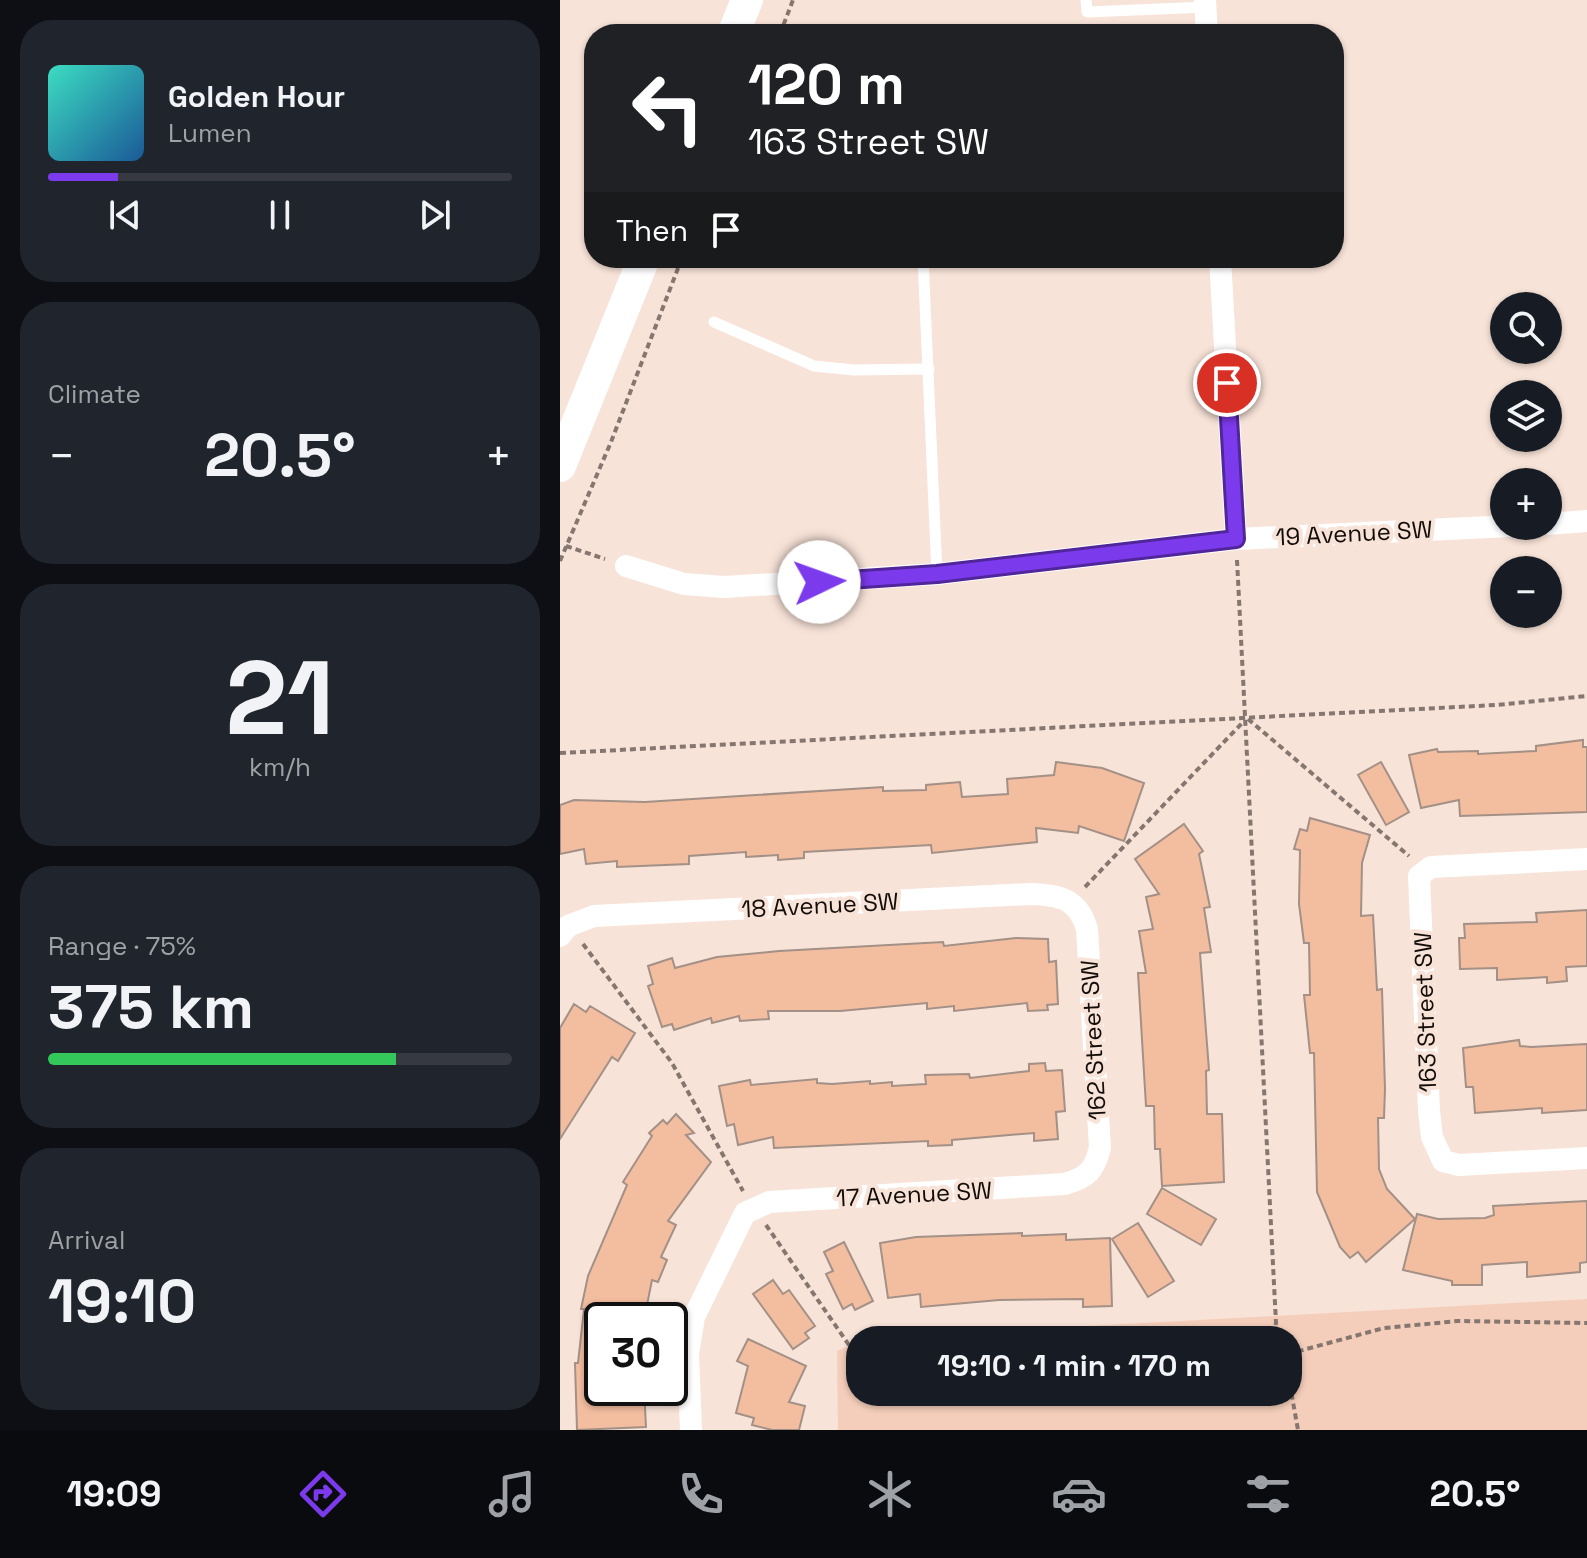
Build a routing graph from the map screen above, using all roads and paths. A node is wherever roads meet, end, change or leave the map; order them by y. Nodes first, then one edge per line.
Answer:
1 (747, 0) edge
2 (793, 0) edge
3 (1086, 0) edge
4 (1206, 4) edge
5 (737, 24) edge
6 (784, 24) edge
7 (1207, 24) edge
8 (640, 268) edge
9 (678, 268) edge
10 (924, 268) edge
11 (1221, 268) edge
12 (714, 322) dead end
13 (929, 369) junction
14 (560, 466) edge
15 (1587, 521) edge
16 (1562, 523) edge
17 (1490, 527) edge
18 (1236, 539) junction
19 (566, 546) junction
20 (560, 561) edge
21 (626, 566) joint
22 (937, 574) junction
23 (1587, 696) edge
24 (1246, 718) junction
25 (560, 753) edge
26 (1587, 859) edge
27 (1428, 869) junction
28 (1072, 901) junction
29 (564, 931) edge
30 (1587, 1158) edge
31 (1084, 1178) joint
32 (750, 1210) junction
33 (1587, 1323) edge
34 (1275, 1326) edge
35 (846, 1346) edge
36 (1302, 1350) edge
37 (1294, 1406) edge
38 (691, 1430) edge
39 (1298, 1430) edge

1 - 5 main road
2 - 6 path
3 - 4 lane
4 - 7 street
8 - 14 main road
9 - 19 path
10 - 13 lane
11 - 18 street
12 - 13 lane
13 - 22 lane
15 - 16 street
17 - 18 street, 19 Avenue SW
18 - 22 street, 19 Avenue SW
18 - 24 path
19 - 20 path
19 - 21 path
21 - 22 street, 19 Avenue SW
23 - 24 path
24 - 25 path
24 - 27 path
24 - 28 path
24 - 34 path
26 - 27 street
27 - 30 street, 163 Street SW
28 - 29 street, 18 Avenue SW
28 - 31 street, 162 Street SW
29 - 32 path
31 - 32 street, 17 Avenue SW
32 - 35 path
32 - 38 street
33 - 36 path
37 - 39 path

